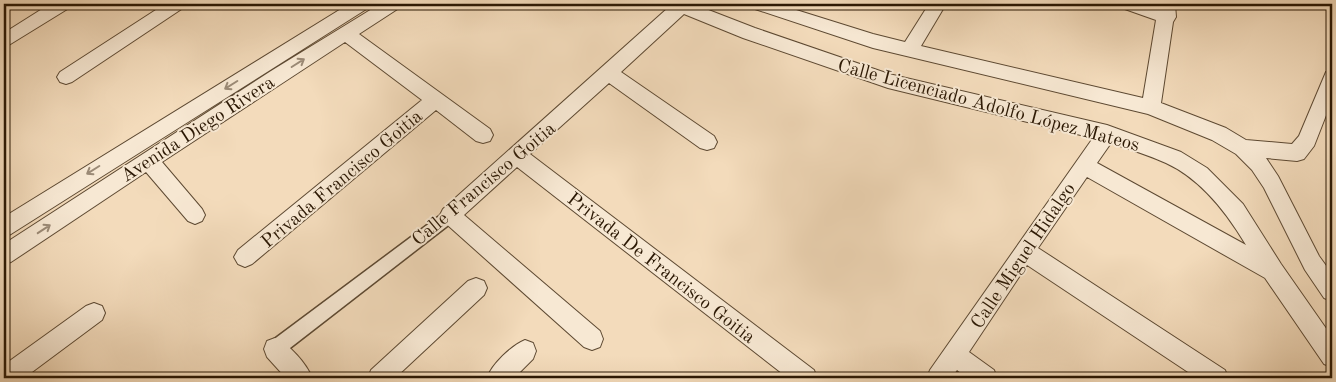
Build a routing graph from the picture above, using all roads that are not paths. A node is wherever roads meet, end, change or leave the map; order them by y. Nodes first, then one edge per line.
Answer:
1 (63, 4) edge
2 (177, 4) edge
3 (362, 4) edge
4 (393, 4) edge
5 (758, 4) edge
6 (938, 4) edge
7 (1128, 4) edge
8 (678, 5) edge
9 (795, 9) edge
10 (1167, 10) edge
11 (345, 34) junction
12 (4, 41) edge
13 (909, 50) junction
14 (270, 70) junction
15 (608, 73) junction
16 (66, 77) dead end
17 (1332, 77) edge
18 (436, 98) junction
19 (1151, 107) junction
20 (1107, 133) junction
21 (483, 135) dead end
22 (707, 142) dead end
23 (1243, 148) junction
24 (518, 156) junction
25 (148, 160) junction
26 (1083, 165) junction
27 (195, 215) dead end
28 (450, 215) junction
29 (4, 228) edge
30 (1024, 250) junction
31 (4, 256) edge
32 (245, 257) dead end
33 (1273, 272) junction
34 (476, 288) dead end
35 (1332, 291) edge
36 (94, 312) dead end
37 (592, 339) dead end
38 (275, 348) joint
39 (525, 351) dead end
40 (955, 355) junction
41 (1332, 356) edge
42 (4, 378) edge
43 (301, 378) edge
44 (379, 378) edge
45 (498, 378) edge
46 (806, 378) edge
47 (938, 378) edge
48 (986, 378) edge
49 (1217, 378) edge

1 - 12 street
2 - 16 street
3 - 14 street, Avenida Diego Rivera
4 - 11 street, Avenida Diego Rivera
5 - 9 street, Calle Licenciado Adolfo López Mateos
6 - 13 street
7 - 10 street
8 - 15 street, Calle Francisco Goitia
8 - 20 street, Calle Licenciado Adolfo López Mateos
9 - 13 street, Calle Licenciado Adolfo López Mateos
10 - 19 street
14 -> 11 street, Avenida Diego Rivera
11 - 18 street
13 - 19 street, Calle Licenciado Adolfo López Mateos
14 - 25 street, Avenida Diego Rivera
14 -> 29 street, Avenida Diego Rivera
15 - 22 street
15 - 24 street, Calle Francisco Goitia
17 - 23 street
18 - 21 street
18 - 32 street, Privada Francisco Goitia
19 - 23 street, Calle Licenciado Adolfo López Mateos
20 - 26 street, Calle Miguel Hidalgo
20 - 33 street, Calle Licenciado Adolfo López Mateos
23 - 35 street, Calle Licenciado Adolfo López Mateos
24 - 28 street, Calle Francisco Goitia
24 - 46 street, Privada De Francisco Goitia
25 - 27 street
31 -> 25 street, Avenida Diego Rivera
26 - 30 street, Calle Miguel Hidalgo
26 - 33 street
28 - 37 street
28 - 38 street, Calle Francisco Goitia
30 - 40 street, Calle Miguel Hidalgo
30 - 49 street
33 - 41 street, Calle Licenciado Adolfo López Mateos
34 - 44 street
36 - 42 street
38 - 43 street
39 - 45 street
40 - 47 street, Calle Miguel Hidalgo
40 - 48 street

